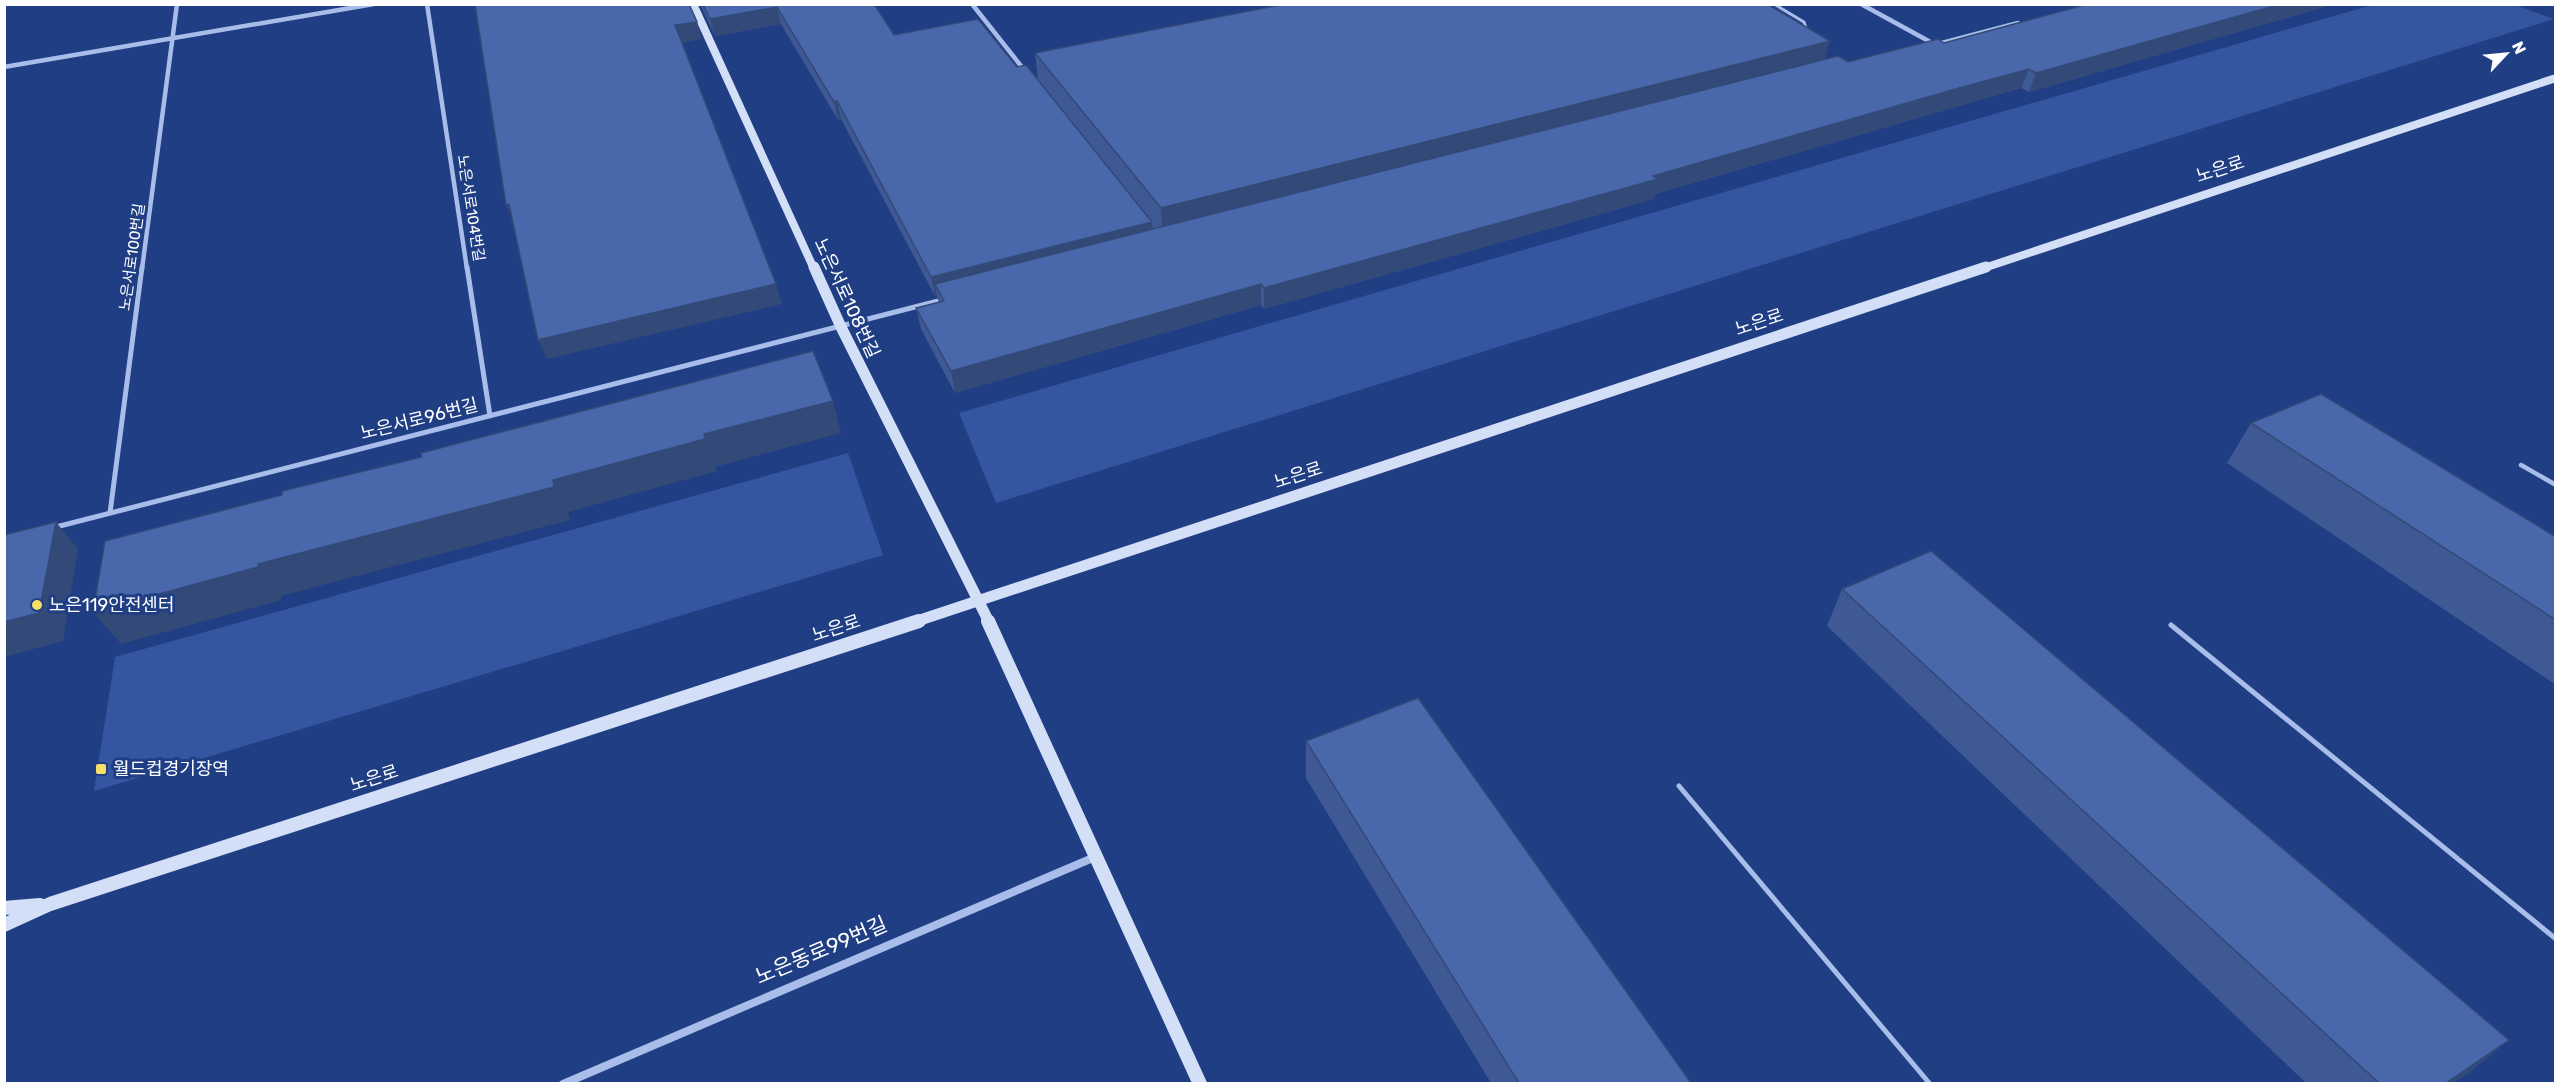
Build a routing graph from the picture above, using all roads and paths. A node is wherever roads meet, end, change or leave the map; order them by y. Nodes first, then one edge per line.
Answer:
1 (177, 4) edge
2 (374, 4) edge
3 (427, 4) edge
4 (693, 4) edge
5 (972, 4) edge
6 (1774, 4) edge
7 (1861, 4) edge
8 (2024, 22) edge
9 (1806, 34) edge
10 (173, 39) junction
11 (1935, 45) junction
12 (1923, 48) edge
13 (4, 67) edge
14 (1030, 78) edge
15 (2556, 78) edge
16 (955, 297) edge
17 (841, 327) junction
18 (490, 416) junction
19 (2521, 465) dead end
20 (2556, 484) edge
21 (110, 513) junction
22 (47, 530) edge
23 (980, 601) junction
24 (2171, 625) dead end
25 (1679, 786) dead end
26 (1096, 856) junction
27 (50, 904) junction
28 (4, 908) edge
29 (4, 925) edge
30 (2556, 939) edge
31 (563, 1083) edge
32 (1200, 1083) edge
33 (1930, 1083) edge

1 - 10 street, 노은서로100번길
2 - 10 street
3 - 18 street, 노은서로104번길
4 - 17 street, 노은서로108번길
5 - 14 street
6 - 9 lane
7 - 11 street
8 - 11 street
10 - 13 street
10 - 21 street, 노은서로100번길
11 - 12 street
15 - 23 street, 노은로
16 - 17 street, 노은서로96번길
17 - 18 street, 노은서로96번길
17 - 23 street, 노은서로108번길
18 - 21 street, 노은서로96번길
19 - 20 lane
21 - 22 street, 노은서로96번길
23 - 26 street
23 - 27 street, 노은로
24 - 30 lane
25 - 33 lane
26 - 31 street, 노은동로99번길
26 - 32 street
27 - 28 street, 노은로
27 - 29 street, 노은로

